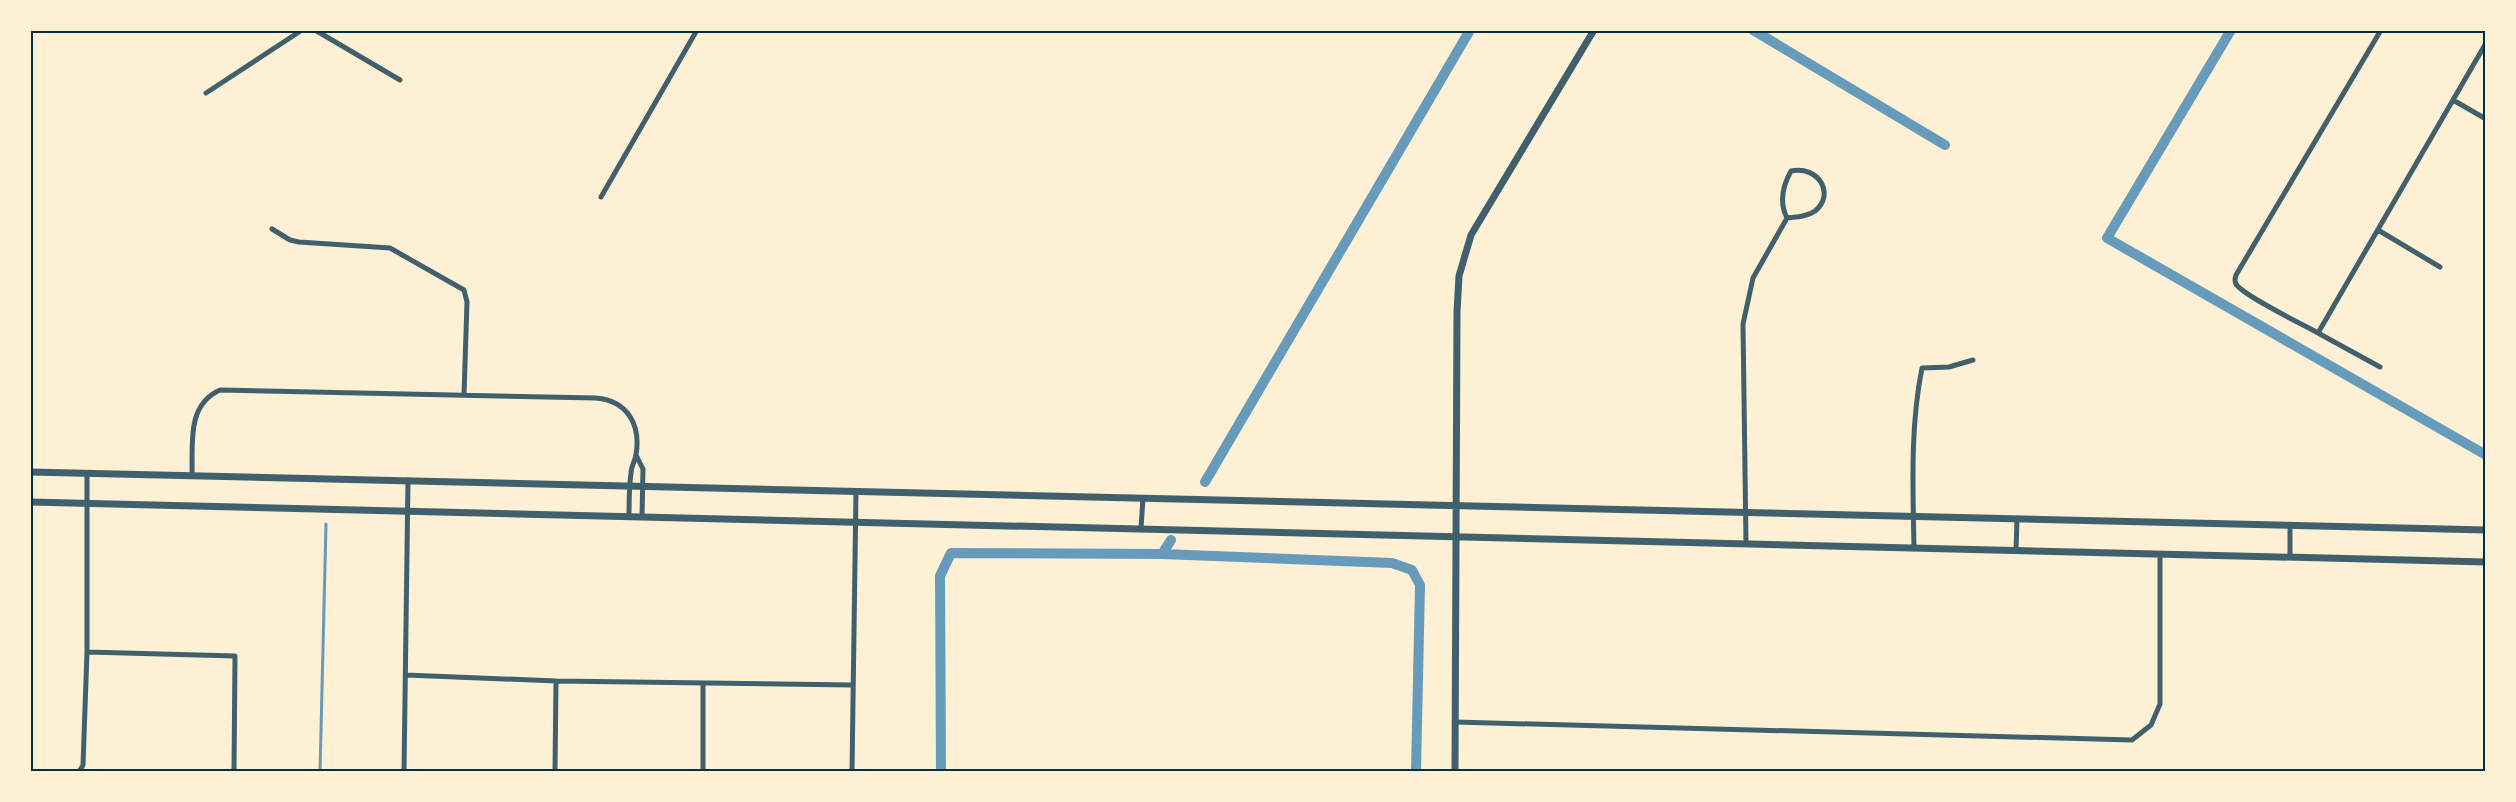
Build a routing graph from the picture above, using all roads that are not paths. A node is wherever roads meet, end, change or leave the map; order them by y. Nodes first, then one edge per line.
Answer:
1 (302, 30) edge
2 (315, 30) edge
3 (697, 30) edge
4 (1594, 30) edge
5 (2381, 30) edge
6 (2486, 43) edge
7 (400, 80) dead end
8 (206, 93) dead end
9 (2453, 100) junction
10 (2486, 119) edge
11 (601, 196) dead end
12 (1787, 218) junction
13 (272, 229) dead end
14 (2378, 230) junction
15 (2439, 267) dead end
16 (2318, 333) junction
17 (1973, 360) dead end
18 (2380, 368) dead end
19 (464, 395) junction
20 (636, 455) junction
21 (30, 472) edge
22 (87, 473) junction
23 (192, 476) junction
24 (408, 480) junction
25 (630, 486) junction
26 (643, 487) junction
27 (856, 491) junction
28 (1143, 498) junction
29 (30, 502) edge
30 (87, 503) junction
31 (1457, 506) junction
32 (406, 510) junction
33 (1745, 512) junction
34 (629, 516) junction
35 (1914, 516) junction
36 (642, 517) junction
37 (2017, 519) junction
38 (855, 522) junction
39 (2290, 525) junction
40 (1141, 528) junction
41 (2486, 530) edge
42 (1457, 535) junction
43 (1746, 543) junction
44 (1914, 549) junction
45 (2016, 551) junction
46 (2160, 554) junction
47 (2290, 557) junction
48 (2486, 562) edge
49 (87, 652) junction
50 (406, 675) junction
51 (556, 681) junction
52 (703, 683) junction
53 (852, 685) junction
54 (1455, 722) junction
55 (79, 772) edge
56 (234, 772) edge
57 (404, 772) edge
58 (555, 772) edge
59 (703, 772) edge
60 (852, 772) edge
61 (1455, 772) edge

1 - 8 street
2 - 7 street
3 - 11 street
4 - 31 street
5 - 16 street
6 - 9 street
9 - 10 street
9 - 14 street
12 - 12 street
12 - 33 street
13 - 19 street
14 - 15 street
14 - 16 street
16 - 18 street
17 - 35 street
19 - 20 street
19 - 23 street
20 - 25 street
20 - 26 street
21 - 22 street
22 - 23 street
22 - 30 street
23 - 24 street
24 - 25 street
24 - 32 street
25 - 26 street
25 - 34 street
26 - 27 street
26 - 36 street
27 - 28 street
27 - 38 street
28 - 31 street
28 - 40 street
29 - 30 street
30 - 32 street
30 - 49 street
31 - 33 street
31 - 42 street
32 - 34 street
32 - 50 street
33 - 35 street
33 - 43 street
34 - 36 street
35 - 37 street
35 - 44 street
36 - 38 street
37 - 39 street
37 - 45 street
38 - 40 street
38 - 53 street
39 - 41 street
39 - 47 street
40 - 42 street
42 - 43 street
42 - 54 street
43 - 44 street
44 - 45 street
45 - 46 street
46 - 47 street
46 - 54 street
47 - 48 street
49 - 55 street
49 - 56 street
50 - 51 street
50 - 57 street
51 - 52 street
51 - 58 street
52 - 53 street
52 - 59 street
53 - 60 street
54 - 61 street

